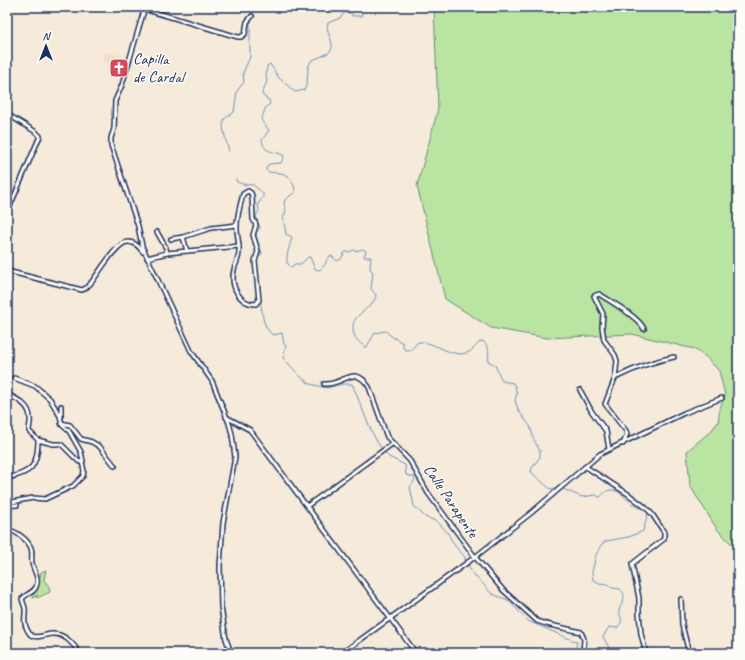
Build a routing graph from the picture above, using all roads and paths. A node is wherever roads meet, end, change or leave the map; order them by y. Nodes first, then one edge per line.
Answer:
1 (144, 8) edge
2 (252, 16) dead end
3 (7, 114) edge
4 (7, 214) edge
5 (237, 225) junction
6 (157, 232) dead end
7 (183, 238) junction
8 (171, 239) dead end
9 (239, 246) junction
10 (187, 251) junction
11 (167, 253) junction
12 (147, 257) junction
13 (7, 271) edge
14 (644, 329) dead end
15 (674, 357) dead end
16 (14, 378) dead end
17 (615, 378) junction
18 (324, 384) dead end
19 (580, 390) dead end
20 (7, 394) edge
21 (722, 398) dead end
22 (61, 406) dead end
23 (226, 417) junction
24 (61, 419) junction
25 (61, 423) junction
26 (38, 440) junction
27 (392, 444) junction
28 (623, 444) junction
29 (609, 449) junction
30 (82, 462) junction
31 (115, 466) dead end
32 (586, 467) junction
33 (7, 478) edge
34 (7, 504) edge
35 (17, 505) dead end
36 (306, 506) junction
37 (7, 530) edge
38 (475, 558) junction
39 (681, 599) dead end
40 (391, 618) junction
41 (79, 653) edge
42 (231, 653) edge
43 (342, 653) edge
44 (416, 653) edge
45 (583, 653) edge
46 (646, 653) edge
47 (689, 653) edge

1 - 2 street
1 - 12 street
3 - 4 street
5 - 7 street
5 - 9 street
5 - 9 street
6 - 11 street
7 - 8 street
7 - 10 street
9 - 10 street
10 - 11 street
11 - 12 street
12 - 13 street
12 - 23 street
14 - 17 street
15 - 17 street
16 - 24 street
17 - 28 street
18 - 27 street, Calle Parapente
19 - 29 street
20 - 26 street
21 - 28 street
22 - 24 street
23 - 36 street
23 - 42 street
24 - 25 street
25 - 30 street
25 - 31 street
26 - 30 street
26 - 33 street
27 - 36 street
27 - 38 street, Calle Parapente
28 - 29 street
29 - 32 street
30 - 34 street
32 - 38 street
32 - 46 street
34 - 35 street
36 - 40 street
37 - 41 street
38 - 40 street
38 - 45 street, Calle Parapente
39 - 47 street
40 - 43 street
40 - 44 street

